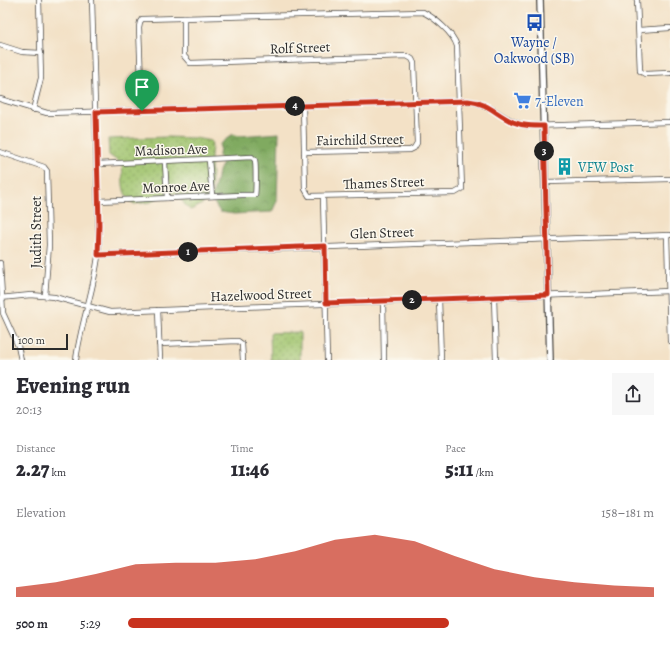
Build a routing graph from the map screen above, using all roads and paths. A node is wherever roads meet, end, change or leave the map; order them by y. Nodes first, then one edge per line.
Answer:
1 (39, 0) edge
2 (92, 0) edge
3 (540, 0) edge
4 (637, 0) edge
5 (184, 18) junction
6 (670, 28) edge
7 (639, 30) junction
8 (0, 44) edge
9 (40, 53) junction
10 (670, 73) edge
11 (0, 99) edge
12 (459, 101) junction
13 (415, 102) junction
14 (303, 106) junction
15 (33, 110) junction
16 (142, 111) junction
17 (96, 112) junction
18 (670, 122) edge
19 (544, 126) junction
20 (0, 152) edge
21 (304, 152) junction
22 (209, 160) junction
23 (165, 162) junction
24 (97, 164) junction
25 (670, 179) edge
26 (545, 182) junction
27 (255, 195) joint
28 (212, 196) junction
29 (323, 196) junction
30 (167, 198) junction
31 (98, 201) junction
32 (668, 235) edge
33 (547, 239) junction
34 (325, 246) junction
35 (98, 255) junction
36 (0, 263) edge
37 (669, 291) edge
38 (548, 295) junction
39 (45, 296) junction
40 (494, 296) junction
41 (1, 298) edge
42 (439, 299) junction
43 (383, 301) junction
44 (326, 303) junction
45 (87, 305) junction
46 (158, 310) junction
47 (670, 341) edge
48 (159, 344) junction
49 (21, 360) edge
50 (76, 360) edge
51 (160, 360) edge
52 (243, 360) edge
53 (328, 360) edge
54 (384, 360) edge
55 (441, 360) edge
56 (496, 360) edge
57 (550, 360) edge

1 - 9 street
2 - 17 street
3 - 19 main road
4 - 7 street
5 - 12 street
5 - 13 street, Rolf Street
5 - 16 street
6 - 7 street
7 - 10 street
8 - 9 street
9 - 15 street
11 - 15 street
12 - 13 street
12 - 19 street
12 - 29 street, Thames Street
13 - 14 street
13 - 21 street, Fairchild Street
14 - 16 street
14 - 21 street, Thames Street
15 - 17 street
16 - 17 street
17 - 24 street
18 - 19 street
19 - 26 main road
20 - 39 street, Judith Street
21 - 29 street, Thames Street
22 - 23 street, Madison Ave
22 - 27 street, Madison Ave
22 - 28 street
23 - 24 street, Madison Ave
23 - 30 street
24 - 31 street
25 - 26 street
26 - 33 main road
27 - 28 street, Monroe Ave
28 - 30 street, Monroe Ave
29 - 34 street
30 - 31 street, Monroe Ave
31 - 35 street
32 - 33 street, Glen Street
32 - 37 street
33 - 34 street, Glen Street
33 - 38 main road
34 - 35 street, Glen Street
34 - 44 street
35 - 45 street
36 - 41 street
37 - 38 street, Hazelwood Street
37 - 47 street
38 - 40 street, Hazelwood Street
38 - 57 main road
39 - 41 street, Hazelwood Street
39 - 45 street, Hazelwood Street
40 - 42 street, Hazelwood Street
40 - 56 street
41 - 49 street
42 - 43 street, Hazelwood Street
42 - 55 street
43 - 44 street, Hazelwood Street
43 - 54 street
44 - 46 street, Hazelwood Street
44 - 53 street
45 - 46 street, Hazelwood Street
45 - 50 street
46 - 48 street
48 - 51 street
48 - 52 street

